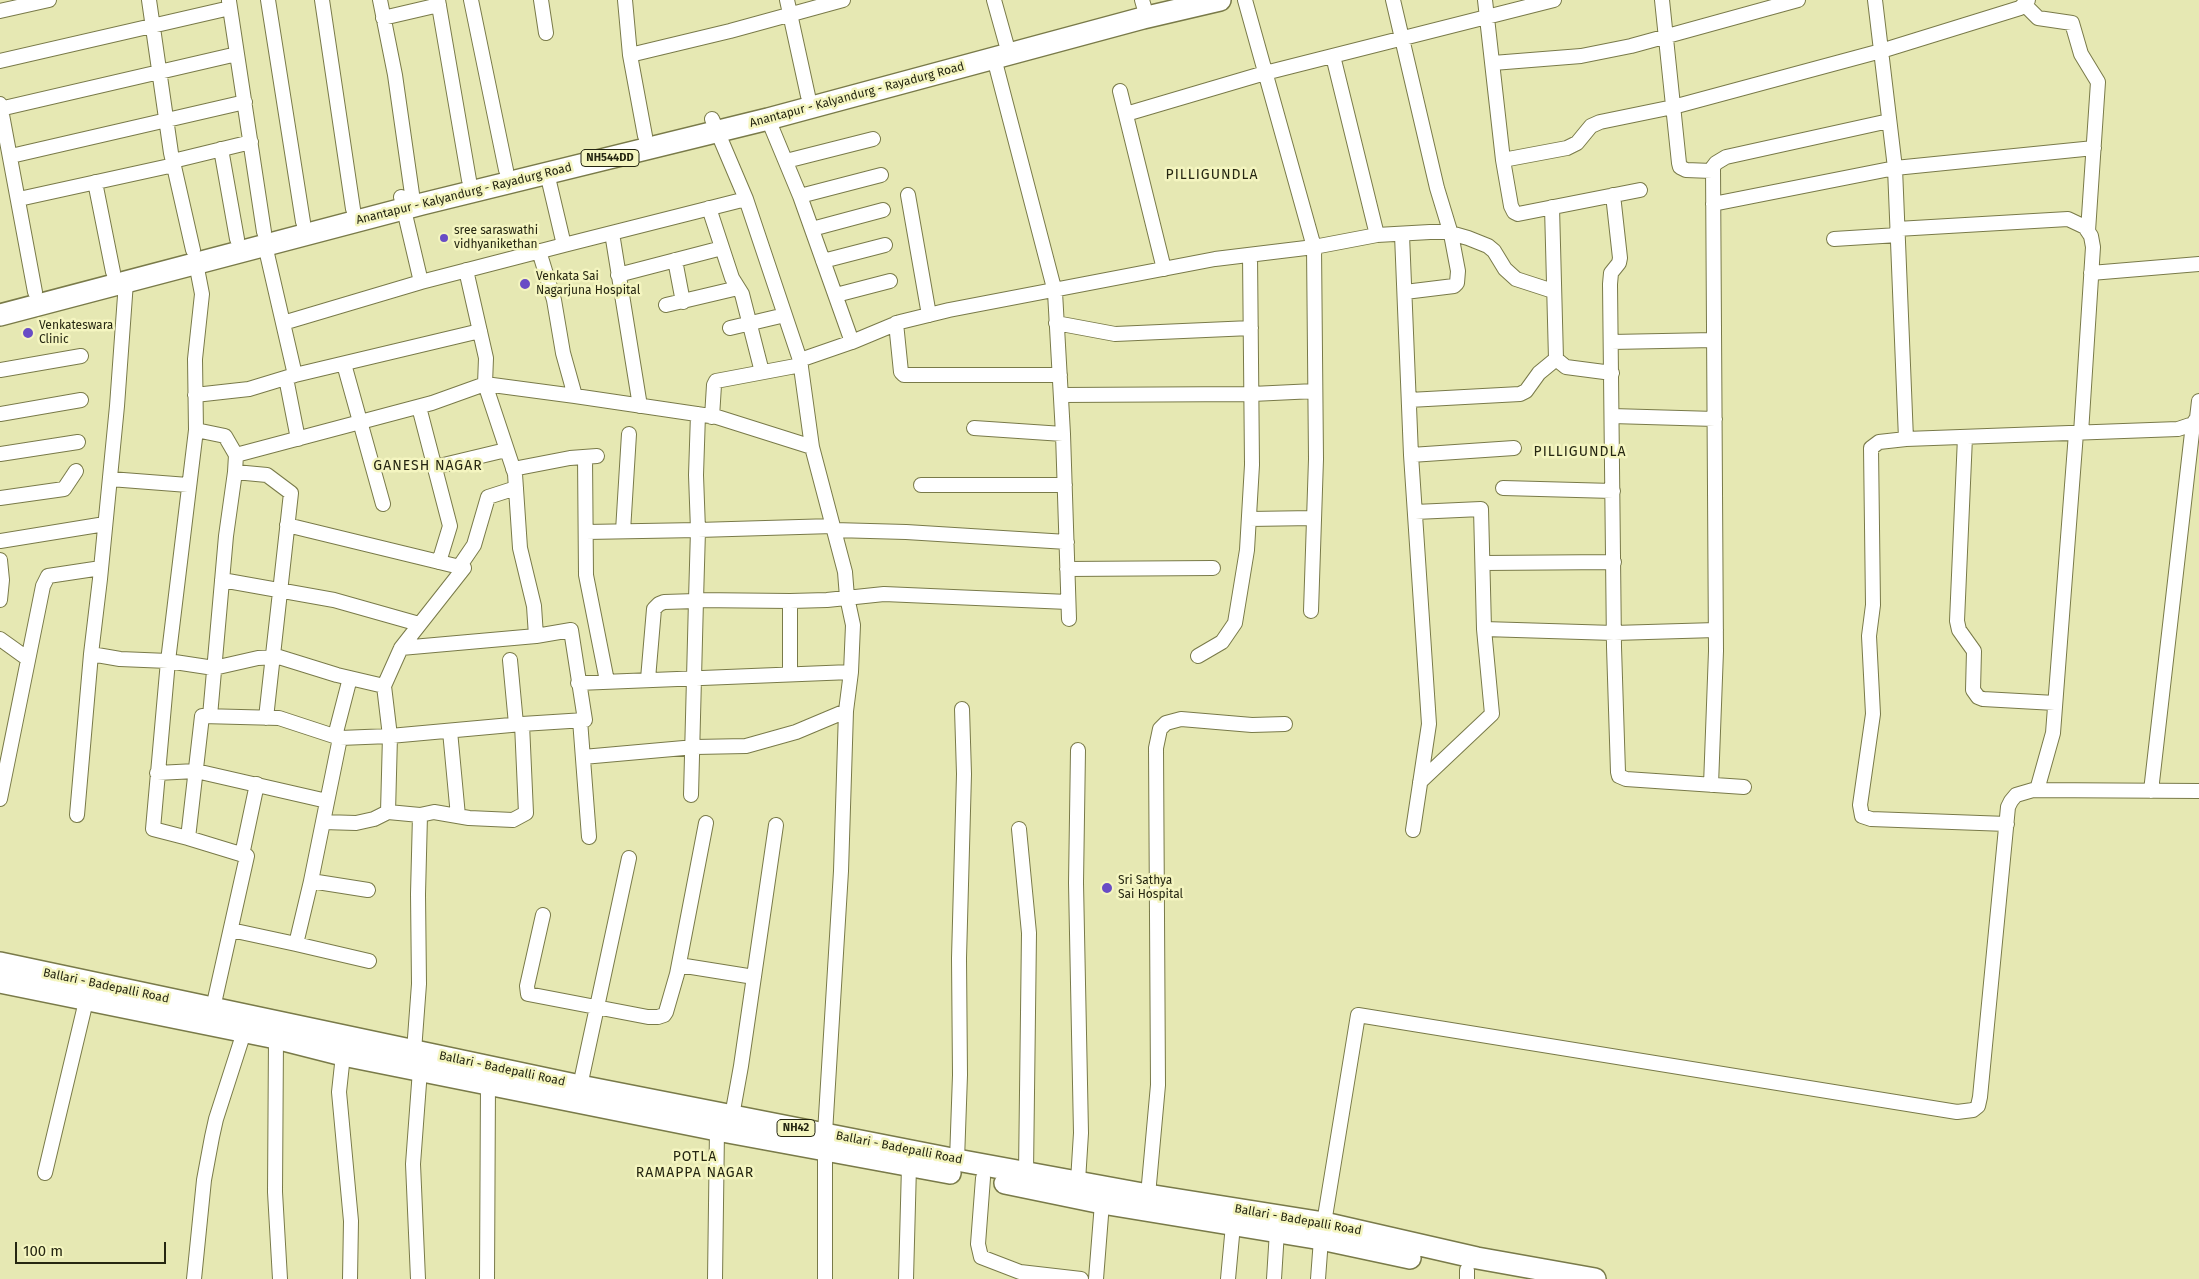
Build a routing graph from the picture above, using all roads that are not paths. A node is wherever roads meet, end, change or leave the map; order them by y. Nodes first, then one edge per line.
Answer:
1 (49, 0) edge
2 (149, 0) edge
3 (268, 0) edge
4 (322, 0) edge
5 (380, 0) edge
6 (472, 0) edge
7 (542, 0) edge
8 (625, 0) edge
9 (787, 0) edge
10 (843, 0) edge
11 (994, 0) edge
12 (1169, 0) edge
13 (1220, 0) edge
14 (1245, 0) edge
15 (1393, 0) edge
16 (1485, 0) edge
17 (1554, 0) edge
18 (1662, 0) edge
19 (1798, 0) edge
20 (1875, 0) edge
21 (2027, 2) edge
22 (439, 3) edge
23 (1143, 3) edge
24 (229, 4) edge
25 (0, 11) edge
26 (790, 14) junction
27 (384, 18) junction
28 (1487, 18) junction
29 (154, 25) junction
30 (546, 33) dead end
31 (1665, 37) junction
32 (1403, 39) junction
33 (1000, 51) junction
34 (1882, 51) junction
35 (237, 54) junction
36 (630, 55) junction
37 (1333, 56) junction
38 (0, 61) edge
39 (1492, 63) junction
40 (160, 71) junction
41 (1265, 73) junction
42 (1120, 90) dead end
43 (808, 96) junction
44 (245, 102) junction
45 (1673, 107) junction
46 (0, 108) edge
47 (1126, 114) junction
48 (166, 119) junction
49 (768, 119) junction
50 (1889, 121) junction
51 (714, 126) junction
52 (645, 136) junction
53 (873, 139) dead end
54 (252, 142) junction
55 (2094, 148) junction
56 (222, 149) junction
57 (11, 156) junction
58 (1503, 160) junction
59 (786, 161) junction
60 (174, 163) junction
61 (1895, 168) junction
62 (506, 170) junction
63 (1712, 171) junction
64 (547, 173) junction
65 (881, 175) dead end
66 (469, 180) junction
67 (95, 182) junction
68 (1640, 190) dead end
69 (908, 195) dead end
70 (1612, 195) junction
71 (800, 196) junction
72 (19, 199) junction
73 (746, 199) junction
74 (406, 200) junction
75 (1713, 204) junction
76 (1552, 207) junction
77 (709, 208) junction
78 (353, 209) junction
79 (883, 210) dead end
80 (302, 222) junction
81 (812, 229) junction
82 (2088, 231) junction
83 (1898, 232) junction
84 (612, 233) junction
85 (1452, 234) junction
86 (1377, 235) junction
87 (1402, 235) junction
88 (264, 238) junction
89 (237, 239) junction
90 (1834, 239) dead end
91 (564, 245) junction
92 (885, 245) dead end
93 (1314, 247) junction
94 (722, 248) junction
95 (539, 251) junction
96 (1250, 255) junction
97 (195, 257) junction
98 (675, 260) junction
99 (823, 261) junction
100 (2199, 264) edge
101 (1164, 269) junction
102 (466, 270) junction
103 (2091, 273) junction
104 (618, 274) junction
105 (119, 277) junction
106 (890, 281) dead end
107 (421, 282) junction
108 (738, 288) junction
109 (1054, 290) junction
110 (1553, 290) junction
111 (35, 292) junction
112 (1405, 292) junction
113 (836, 295) junction
114 (0, 302) edge
115 (684, 302) junction
116 (666, 306) dead end
117 (0, 314) edge
118 (785, 315) junction
119 (929, 315) junction
120 (283, 323) junction
121 (750, 323) junction
122 (896, 323) junction
123 (1056, 323) junction
124 (730, 328) dead end
125 (1251, 328) junction
126 (480, 330) junction
127 (1714, 340) junction
128 (852, 342) junction
129 (1611, 342) junction
130 (81, 356) dead end
131 (1556, 359) junction
132 (801, 363) junction
133 (344, 364) junction
134 (0, 370) edge
135 (762, 372) junction
136 (1612, 373) junction
137 (1060, 375) junction
138 (290, 377) junction
139 (485, 384) junction
140 (1315, 391) junction
141 (1252, 394) junction
142 (196, 395) junction
143 (1061, 395) junction
144 (575, 396) junction
145 (81, 400) dead end
146 (1409, 400) junction
147 (2199, 401) edge
148 (640, 406) junction
149 (419, 407) junction
150 (0, 414) edge
151 (705, 415) junction
152 (1612, 416) junction
153 (1715, 419) junction
154 (360, 422) junction
155 (2193, 424) junction
156 (974, 428) dead end
157 (196, 430) junction
158 (2078, 433) junction
159 (628, 434) dead end
160 (1063, 434) junction
161 (1966, 437) junction
162 (298, 439) junction
163 (1906, 440) junction
164 (78, 442) dead end
165 (812, 447) junction
166 (1514, 448) dead end
167 (506, 450) junction
168 (0, 454) edge
169 (236, 455) junction
170 (1411, 455) junction
171 (435, 467) junction
172 (513, 469) junction
173 (76, 471) dead end
174 (235, 472) junction
175 (110, 480) junction
176 (188, 485) junction
177 (921, 485) dead end
178 (1065, 485) junction
179 (516, 488) junction
180 (1503, 488) dead end
181 (1613, 491) junction
182 (0, 498) edge
183 (383, 504) dead end
184 (1415, 512) junction
185 (1314, 518) junction
186 (1249, 519) junction
187 (105, 524) junction
188 (287, 525) junction
189 (833, 528) junction
190 (698, 530) junction
191 (623, 531) junction
192 (586, 532) junction
193 (0, 541) edge
194 (1066, 542) junction
195 (0, 560) edge
196 (439, 562) junction
197 (1614, 562) junction
198 (1483, 563) junction
199 (459, 567) junction
200 (101, 568) junction
201 (1213, 568) dead end
202 (1067, 569) junction
203 (222, 580) junction
204 (280, 590) junction
205 (847, 597) junction
206 (0, 600) edge
207 (696, 601) junction
208 (790, 601) junction
209 (1068, 602) junction
210 (1311, 611) dead end
211 (1070, 619) dead end
212 (419, 624) junction
213 (1484, 629) junction
214 (1716, 630) junction
215 (1614, 633) junction
216 (536, 636) junction
217 (0, 640) edge
218 (402, 648) junction
219 (91, 654) junction
220 (1198, 656) dead end
221 (273, 657) junction
222 (28, 659) junction
223 (510, 660) dead end
224 (168, 661) junction
225 (214, 668) junction
226 (852, 672) junction
227 (790, 674) junction
228 (694, 677) junction
229 (350, 678) junction
230 (648, 679) junction
231 (607, 681) junction
232 (578, 683) junction
233 (384, 686) junction
234 (2055, 703) junction
235 (962, 709) dead end
236 (846, 711) junction
237 (210, 716) junction
238 (266, 718) junction
239 (580, 720) junction
240 (519, 724) junction
241 (1285, 724) dead end
242 (450, 731) junction
243 (390, 736) junction
244 (337, 737) junction
245 (693, 747) junction
246 (1078, 750) dead end
247 (583, 757) junction
248 (196, 771) junction
249 (157, 773) junction
250 (1420, 782) junction
251 (257, 784) junction
252 (1711, 785) junction
253 (1744, 787) dead end
254 (2038, 790) junction
255 (2151, 791) junction
256 (2199, 791) edge
257 (691, 796) dead end
258 (0, 799) edge
259 (327, 801) junction
260 (388, 812) junction
261 (77, 815) dead end
262 (420, 815) junction
263 (458, 816) junction
264 (323, 822) junction
265 (706, 823) dead end
266 (2006, 824) junction
267 (776, 825) dead end
268 (1019, 829) dead end
269 (1413, 830) dead end
270 (589, 837) dead end
271 (188, 838) junction
272 (242, 855) junction
273 (629, 858) dead end
274 (311, 881) junction
275 (368, 890) dead end
276 (543, 915) dead end
277 (231, 930) junction
278 (296, 944) junction
279 (369, 961) dead end
280 (0, 963) edge
281 (679, 966) junction
282 (754, 977) junction
283 (0, 982) edge
284 (86, 1001) junction
285 (213, 1008) junction
286 (596, 1008) junction
287 (244, 1032) junction
288 (276, 1038) junction
289 (343, 1055) junction
290 (417, 1060) junction
291 (488, 1082) junction
292 (580, 1086) junction
293 (724, 1123) junction
294 (825, 1141) junction
295 (957, 1160) junction
296 (909, 1166) junction
297 (1026, 1172) junction
298 (45, 1173) dead end
299 (983, 1178) junction
300 (1078, 1181) junction
301 (1148, 1195) junction
302 (1102, 1203) junction
303 (1233, 1224) junction
304 (1276, 1231) junction
305 (1322, 1231) junction
306 (1467, 1275) edge
307 (194, 1279) edge
308 (280, 1279) edge
309 (350, 1279) edge
310 (418, 1279) edge
311 (487, 1279) edge
312 (715, 1279) edge
313 (824, 1279) edge
314 (906, 1279) edge
315 (1081, 1279) edge
316 (1096, 1279) edge
317 (1228, 1279) edge
318 (1274, 1279) edge
319 (1318, 1279) edge
320 (1521, 1279) edge
321 (1595, 1279) edge

1 - 25 street
2 - 29 street
3 - 80 street
4 - 78 street
5 - 27 street
6 - 62 street
7 - 30 street
8 - 36 street
9 - 26 street
10 - 26 street
11 - 33 street
12 - 23 highway, Anantapur - Kalyandurg - Rayadurg Road / NH544DD
13 - 33 highway, Anantapur - Kalyandurg - Rayadurg Road / NH544DD
14 - 41 street
15 - 32 street
16 - 28 street
17 - 28 street
18 - 31 street
19 - 31 street
20 - 34 street
21 - 34 street
21 - 55 street
22 - 27 street
22 - 66 street
23 - 33 highway, Anantapur - Kalyandurg - Rayadurg Road / NH544DD
24 - 29 street
24 - 35 street
26 - 36 street
26 - 43 street
27 - 74 street
28 - 32 street
28 - 39 street
29 - 38 street
29 - 40 street
31 - 39 street
31 - 45 street
32 - 37 street
32 - 85 street
33 - 43 highway, Anantapur - Kalyandurg - Rayadurg Road / NH544DD
33 - 49 highway, Anantapur - Kalyandurg - Rayadurg Road / NH544DD
33 - 109 street
34 - 45 street
34 - 50 street
35 - 40 street
35 - 44 street
36 - 52 street
37 - 41 street
37 - 86 street
39 - 58 street
40 - 46 street
40 - 48 street
41 - 47 street
41 - 93 street
42 - 47 street
43 - 51 highway, Anantapur - Kalyandurg - Rayadurg Road / NH544DD
44 - 48 street
44 - 54 street
45 - 58 street
45 - 63 street
46 - 57 street
47 - 101 street
48 - 57 street
48 - 60 street
49 - 51 highway, Anantapur - Kalyandurg - Rayadurg Road / NH544DD
49 - 59 street
50 - 61 street
50 - 63 street
51 - 52 highway, Anantapur - Kalyandurg - Rayadurg Road / NH544DD
51 - 64 highway, Anantapur - Kalyandurg - Rayadurg Road / NH544DD
51 - 73 street
52 - 62 highway, Anantapur - Kalyandurg - Rayadurg Road / NH544DD
53 - 59 street
54 - 56 street
54 - 88 street
55 - 61 street
55 - 82 street
56 - 60 street
56 - 89 street
57 - 72 street
58 - 76 street
59 - 71 street
60 - 67 street
60 - 97 street
61 - 75 street
61 - 83 street
62 - 66 highway, Anantapur - Kalyandurg - Rayadurg Road / NH544DD
63 - 75 street
64 - 74 highway, Anantapur - Kalyandurg - Rayadurg Road / NH544DD
64 - 91 street
65 - 71 street
66 - 74 highway, Anantapur - Kalyandurg - Rayadurg Road / NH544DD
67 - 72 street
67 - 105 street
68 - 70 street
69 - 119 street
70 - 76 street
70 - 129 street
71 - 81 street
72 - 111 street
73 - 77 street
73 - 118 street
74 - 78 highway, Anantapur - Kalyandurg - Rayadurg Road / NH544DD
74 - 88 highway, Anantapur - Kalyandurg - Rayadurg Road / NH544DD
74 - 107 street
75 - 127 street
76 - 110 street
77 - 84 street
77 - 94 street
78 - 80 highway, Anantapur - Kalyandurg - Rayadurg Road / NH544DD
79 - 81 street
80 - 88 highway, Anantapur - Kalyandurg - Rayadurg Road / NH544DD
81 - 99 street
82 - 83 street
82 - 103 street
83 - 90 street
83 - 163 street
84 - 91 street
84 - 104 street
85 - 87 street
85 - 110 street
85 - 112 street
86 - 87 street
86 - 93 street
87 - 112 street
88 - 89 highway, Anantapur - Kalyandurg - Rayadurg Road / NH544DD
88 - 97 highway, Anantapur - Kalyandurg - Rayadurg Road / NH544DD
88 - 120 street
89 - 97 highway, Anantapur - Kalyandurg - Rayadurg Road / NH544DD
91 - 95 street
92 - 99 street
93 - 96 street
93 - 140 street
94 - 98 street
94 - 108 street
95 - 102 street
95 - 144 street
96 - 101 street
96 - 125 street
97 - 105 highway, Anantapur - Kalyandurg - Rayadurg Road / NH544DD
97 - 142 street
98 - 104 street
98 - 115 street
99 - 113 street
100 - 103 street
101 - 109 street
102 - 107 street
102 - 126 street
103 - 158 street
104 - 148 street
105 - 111 highway, Anantapur - Kalyandurg - Rayadurg Road / NH544DD
105 - 117 highway, Anantapur - Kalyandurg - Rayadurg Road / NH544DD
105 - 175 street
106 - 113 street
107 - 120 street
108 - 115 street
108 - 121 street
109 - 119 street
109 - 123 street
110 - 131 street
111 - 114 highway, Anantapur - Kalyandurg - Rayadurg Road / NH544DD
112 - 146 street
113 - 128 street
115 - 116 street
118 - 121 street
118 - 132 street
119 - 122 street
120 - 138 street
121 - 124 street
121 - 135 street
122 - 128 street
122 - 137 street
123 - 125 street
123 - 137 street
125 - 141 street
126 - 133 street
126 - 139 street
127 - 129 street
127 - 153 street
128 - 132 street
129 - 136 street
130 - 134 street
131 - 136 street
131 - 146 street
132 - 135 street
132 - 165 street
133 - 138 street
133 - 154 street
135 - 151 street
136 - 152 street
137 - 143 street
138 - 142 street
138 - 162 street
139 - 144 street
139 - 149 street
139 - 167 street
140 - 141 street
140 - 185 street
141 - 143 street
141 - 186 street
142 - 157 street
143 - 160 street
144 - 148 street
145 - 150 street
146 - 170 street
147 - 155 street
148 - 151 street
149 - 154 street
149 - 171 street
151 - 165 street
151 - 190 street
152 - 153 street
152 - 181 street
153 - 214 street
154 - 162 street
154 - 183 street
155 - 158 street
155 - 255 street
156 - 160 street
157 - 169 street
157 - 176 street
158 - 161 street
158 - 234 street
159 - 191 street
160 - 178 street
161 - 163 street
161 - 234 street
162 - 169 street
163 - 266 street
164 - 168 street
165 - 189 street
166 - 170 street
167 - 171 street
167 - 172 street
169 - 174 street
170 - 184 street
171 - 196 street
172 - 179 street
172 - 192 street
173 - 182 street
174 - 188 street
174 - 203 street
175 - 176 street
175 - 187 street
176 - 224 street
177 - 178 street
178 - 194 street
179 - 199 street
179 - 216 street
180 - 181 street
181 - 197 street
184 - 198 street
184 - 250 street
185 - 186 street
185 - 210 street
186 - 220 street
187 - 193 street
187 - 200 street
188 - 196 street
188 - 204 street
189 - 190 street
189 - 194 street
189 - 205 street
190 - 191 street
190 - 207 street
191 - 192 street
192 - 231 street
194 - 202 street
195 - 206 street
196 - 199 street
197 - 198 street
197 - 215 street
198 - 213 street
199 - 212 street
200 - 219 street
200 - 222 street
201 - 202 street
202 - 209 street
203 - 204 street
203 - 225 street
204 - 212 street
204 - 221 street
205 - 208 street
205 - 209 street
205 - 226 street
207 - 208 street
207 - 228 street
207 - 230 street
208 - 227 street
209 - 211 street
212 - 218 street
213 - 215 street
213 - 250 street
214 - 215 street
214 - 252 street
215 - 252 street
216 - 218 street
216 - 232 street
217 - 222 street
218 - 233 street
219 - 224 street
219 - 261 street
221 - 225 street
221 - 229 street
221 - 238 street
222 - 258 street
223 - 240 street
224 - 225 street
224 - 249 street
225 - 237 street
226 - 227 street
226 - 236 street
227 - 228 street
228 - 230 street
228 - 245 street
229 - 233 street
229 - 244 street
230 - 231 street
231 - 232 street
232 - 239 street
233 - 243 street
234 - 254 street
235 - 295 street
236 - 245 street
236 - 294 street
237 - 238 street
237 - 248 street
238 - 244 street
239 - 240 street
239 - 247 street
240 - 242 street
240 - 263 street
241 - 301 street
242 - 243 street
242 - 263 street
243 - 244 street
243 - 260 street
244 - 259 street
245 - 247 street
245 - 257 street
246 - 300 street
247 - 270 street
248 - 249 street
248 - 251 street
248 - 271 street
249 - 271 street
250 - 269 street
251 - 259 street
251 - 272 street
252 - 253 street
254 - 255 street
254 - 266 street
255 - 256 street
259 - 264 street
260 - 262 street
260 - 264 street
262 - 263 street
262 - 290 street
264 - 274 street
265 - 281 street
266 - 305 street
267 - 282 street
268 - 297 street
271 - 272 street
272 - 277 street
273 - 286 street
274 - 275 street
274 - 278 street
276 - 286 street
277 - 278 street
277 - 285 street
278 - 279 street
280 - 285 highway, Ballari - Badepalli Road / NH42
281 - 282 street
281 - 286 street
282 - 293 street
283 - 284 highway, Ballari - Badepalli Road / NH42
284 - 287 highway, Ballari - Badepalli Road / NH42
284 - 298 street
285 - 290 highway, Ballari - Badepalli Road / NH42
286 - 292 street
287 - 288 highway, Ballari - Badepalli Road / NH42
287 - 307 street
288 - 289 highway, Ballari - Badepalli Road / NH42
288 - 308 street
289 - 290 highway, Ballari - Badepalli Road / NH42
289 - 309 street
290 - 291 highway, Ballari - Badepalli Road / NH42
290 - 292 highway, Ballari - Badepalli Road / NH42
290 - 310 street
291 - 293 highway, Ballari - Badepalli Road / NH42
291 - 311 street
292 - 293 highway, Ballari - Badepalli Road / NH42
293 - 294 highway, Ballari - Badepalli Road / NH42
293 - 312 street
294 - 295 highway, Ballari - Badepalli Road / NH42
294 - 296 highway, Ballari - Badepalli Road / NH42
294 - 313 street
295 - 297 highway, Ballari - Badepalli Road / NH42
296 - 299 highway, Ballari - Badepalli Road / NH42
296 - 314 street
297 - 300 highway, Ballari - Badepalli Road / NH42
299 - 302 highway, Ballari - Badepalli Road / NH42
299 - 315 street
300 - 301 highway, Ballari - Badepalli Road / NH42
301 - 305 highway, Ballari - Badepalli Road / NH42
302 - 303 highway, Ballari - Badepalli Road / NH42
302 - 316 street
303 - 304 highway, Ballari - Badepalli Road / NH42
303 - 317 street
304 - 305 highway, Ballari - Badepalli Road / NH42
304 - 318 street
305 - 306 highway, Ballari - Badepalli Road / NH42
305 - 319 street
305 - 321 highway, Ballari - Badepalli Road / NH42
306 - 320 highway, Ballari - Badepalli Road / NH42

